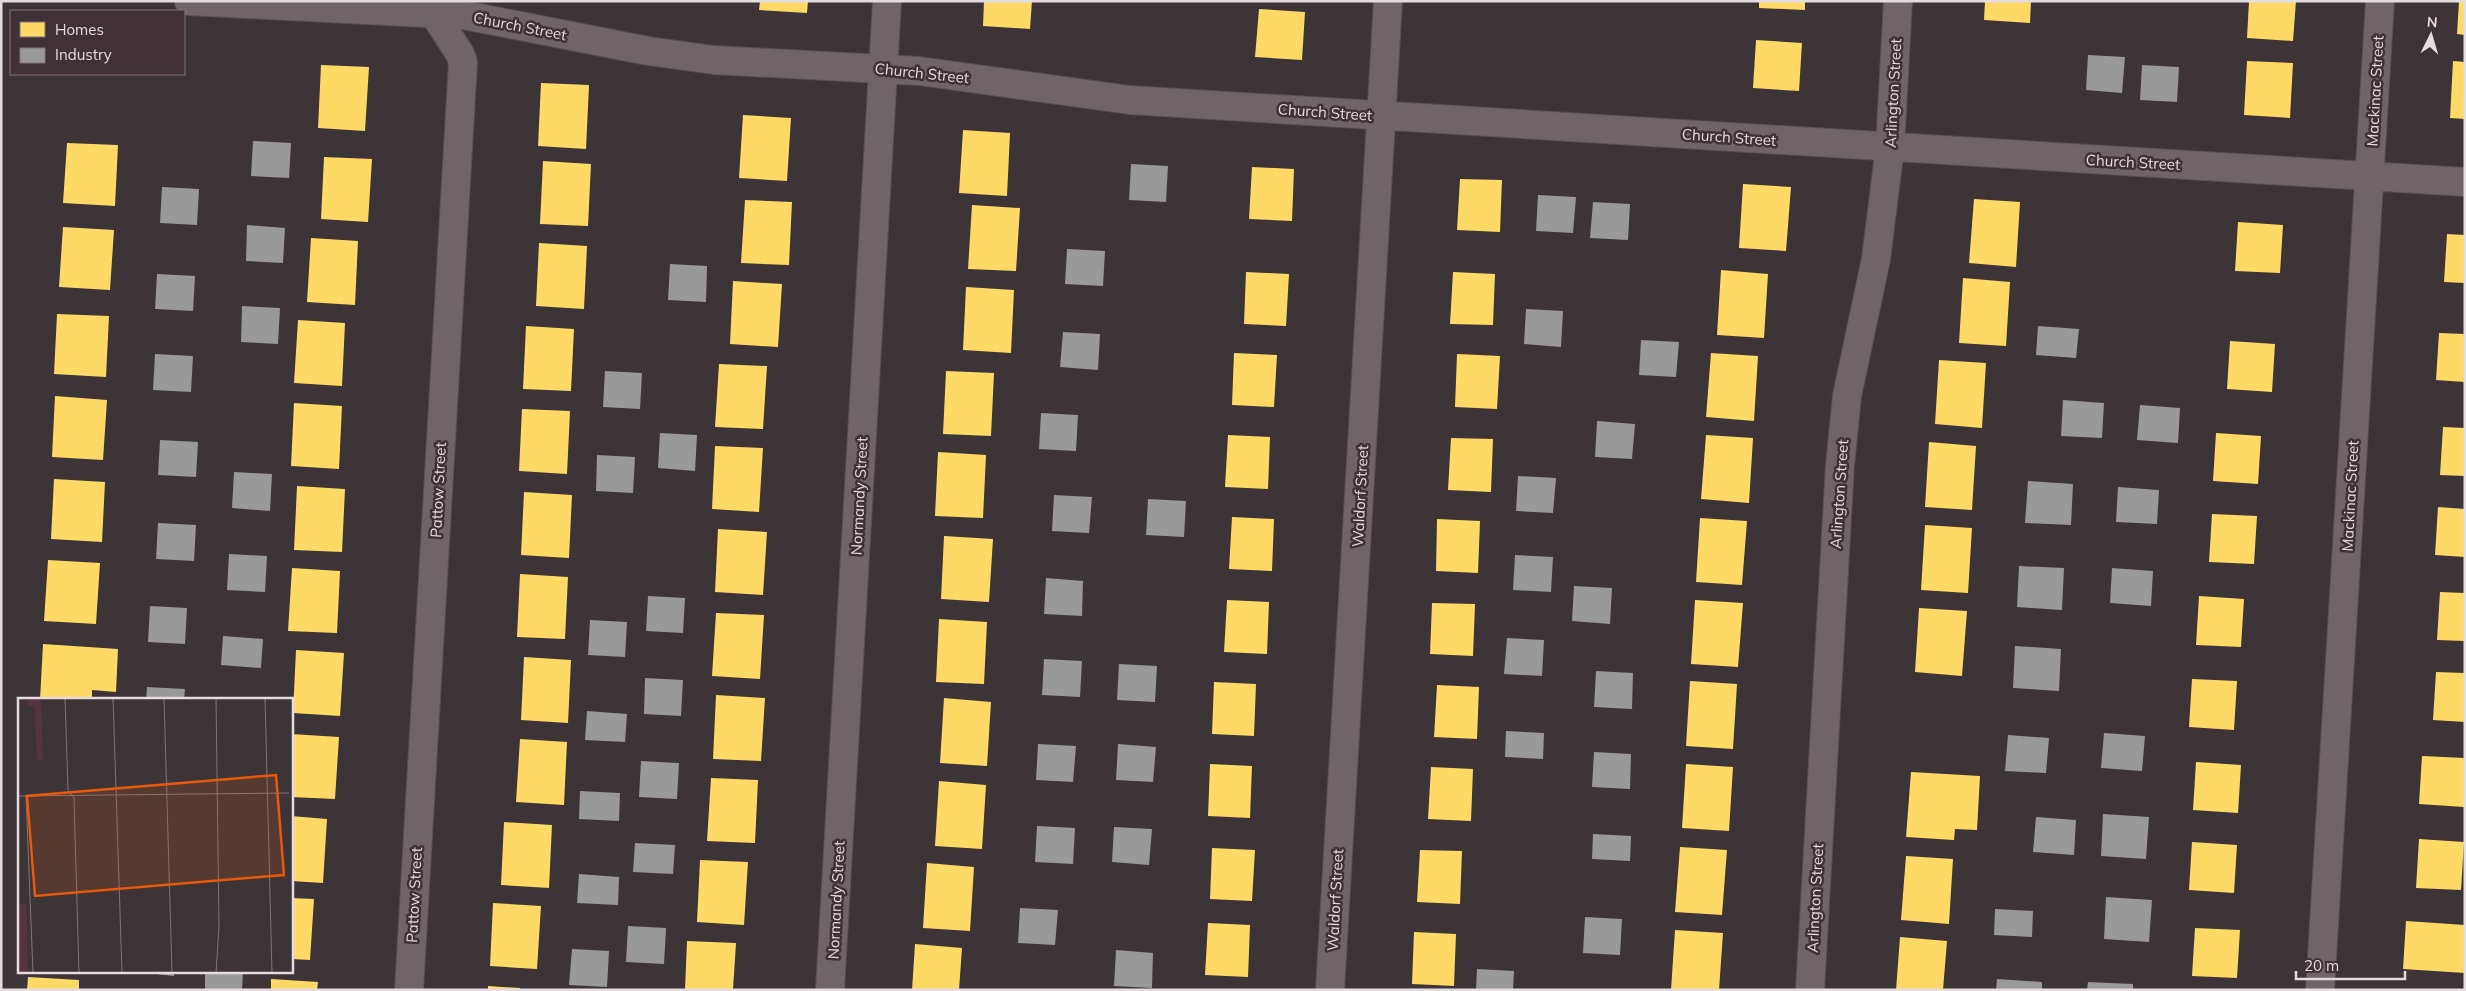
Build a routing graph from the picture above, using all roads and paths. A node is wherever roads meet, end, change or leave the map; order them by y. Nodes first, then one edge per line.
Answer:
1 (189, 1) edge
2 (887, 1) edge
3 (1388, 1) edge
4 (1898, 1) edge
5 (2380, 1) edge
6 (431, 8) edge
7 (884, 69) junction
8 (1382, 116) junction
9 (1890, 147) junction
10 (2370, 175) junction
11 (2465, 182) edge
12 (409, 990) edge
13 (830, 990) edge
14 (1330, 990) edge
15 (1810, 990) edge
16 (2320, 990) edge

1 - 6 street, Church Street
2 - 7 street, Normandy Street
3 - 8 street, Waldorf Street
4 - 9 street, Arlington Street
5 - 10 street, Mackinac Street
6 - 7 street, Church Street
6 - 12 street, Pattow Street
7 - 8 street, Church Street
7 - 13 street, Normandy Street
8 - 9 street, Church Street
8 - 14 street, Waldorf Street
9 - 10 street, Church Street
9 - 15 street, Arlington Street
10 - 11 street, Church Street
10 - 16 street, Mackinac Street

